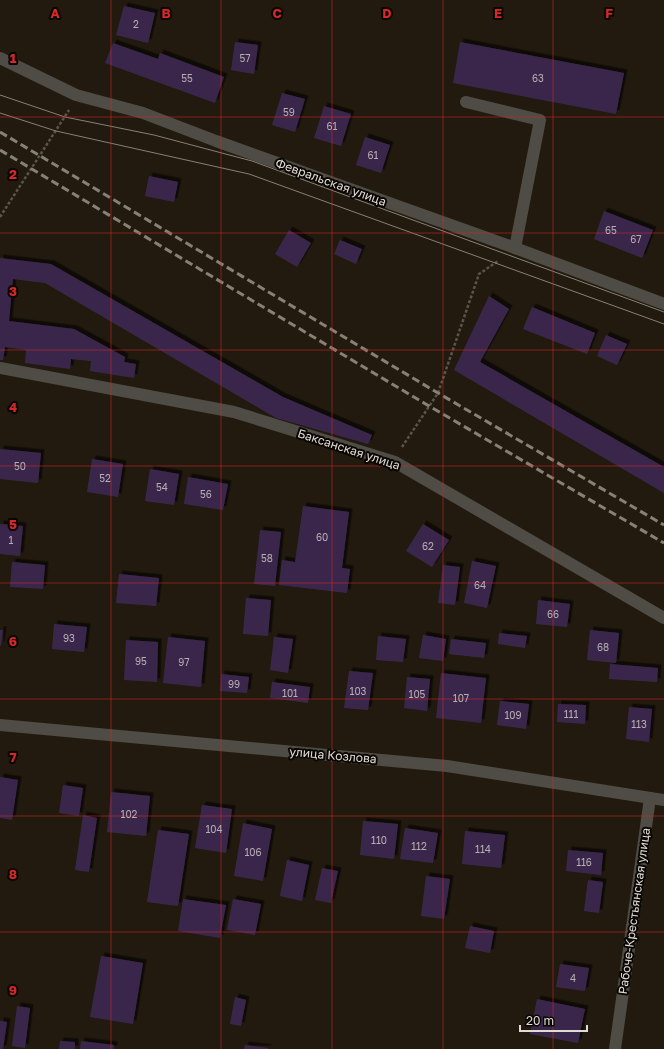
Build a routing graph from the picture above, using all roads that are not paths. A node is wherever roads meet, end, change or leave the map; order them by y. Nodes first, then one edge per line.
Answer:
1 (0, 58) edge
2 (466, 102) dead end
3 (515, 248) junction
4 (664, 304) edge
5 (0, 368) edge
6 (664, 618) edge
7 (0, 726) edge
8 (650, 798) junction
9 (664, 800) edge
10 (615, 1049) edge

1 - 3 street, Февральская улица
2 - 3 street
3 - 4 street, Февральская улица
5 - 6 street, Баксанская улица
7 - 8 street, улица Козлова
8 - 9 street, улица Козлова
8 - 10 street, Рабоче-Крестьянская улица

